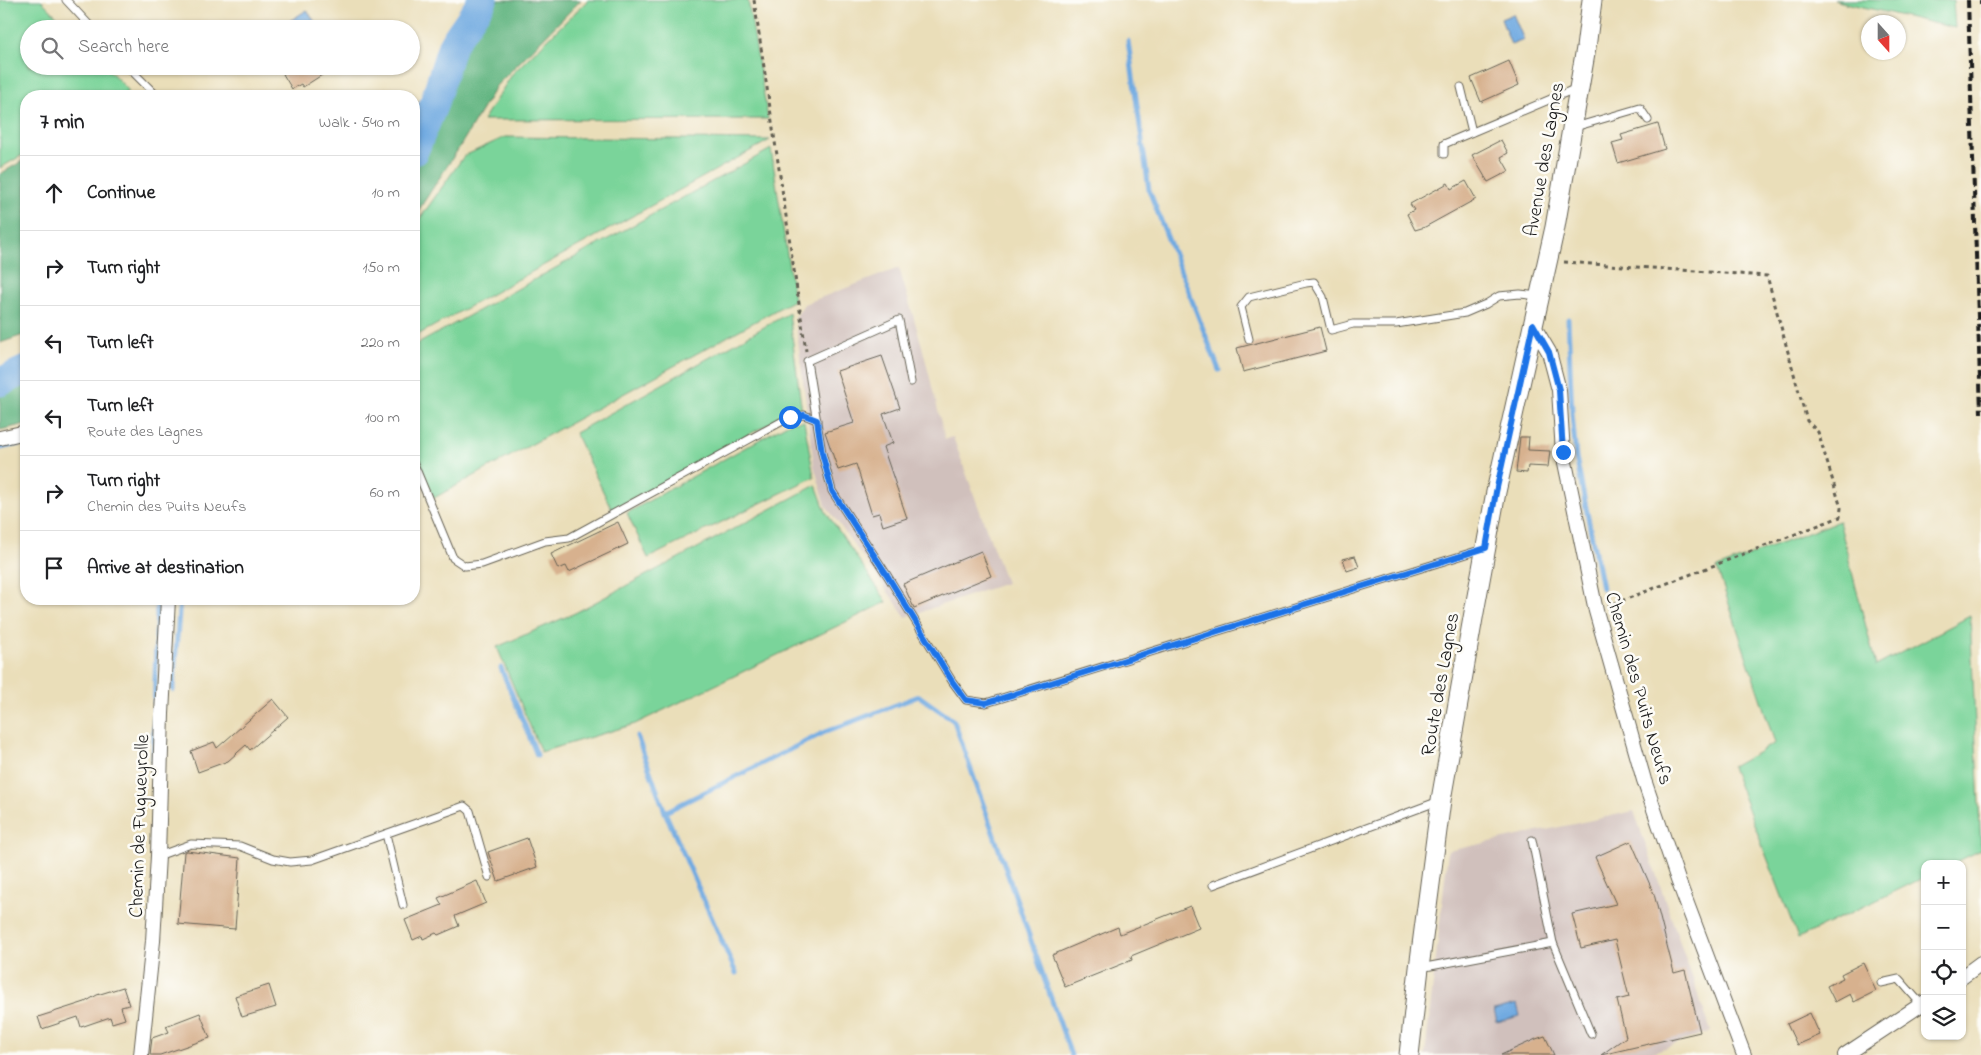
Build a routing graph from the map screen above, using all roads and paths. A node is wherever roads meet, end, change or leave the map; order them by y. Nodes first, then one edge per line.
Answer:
1 (66, 0) edge
2 (754, 0) edge
3 (1592, 0) edge
4 (85, 20) edge
5 (136, 75) edge
6 (1579, 86) junction
7 (1461, 87) dead end
8 (151, 90) edge
9 (1648, 120) dead end
10 (1572, 128) junction
11 (1472, 132) junction
12 (1444, 154) dead end
13 (1548, 260) junction
14 (1540, 296) junction
15 (1533, 324) junction
16 (1249, 339) dead end
17 (808, 361) junction
18 (911, 382) dead end
19 (817, 420) junction
20 (20, 433) edge
21 (0, 438) edge
22 (420, 478) edge
23 (1486, 548) junction
24 (168, 605) edge
25 (1596, 611) junction
26 (1441, 800) junction
27 (386, 834) junction
28 (1532, 840) dead end
29 (158, 856) junction
30 (489, 876) dead end
31 (1214, 885) dead end
32 (402, 905) dead end
33 (1553, 943) junction
34 (1981, 964) edge
35 (1419, 968) junction
36 (1966, 974) edge
37 (1881, 983) dead end
38 (1921, 1001) edge
39 (1921, 1004) edge
40 (1591, 1034) dead end
41 (141, 1055) edge
42 (1410, 1055) edge
43 (1744, 1055) edge
44 (1845, 1055) edge

1 - 4 lane
2 - 17 path
3 - 6 street, Avenue des Lagnes
5 - 8 lane
6 - 10 street, Avenue des Lagnes
6 - 11 lane
7 - 11 lane
9 - 10 lane
10 - 13 street, Avenue des Lagnes
11 - 12 lane
13 - 14 street, Avenue des Lagnes
13 - 25 path
14 - 15 street, Avenue des Lagnes
14 - 16 lane
15 - 23 street, Route des Lagnes
15 - 25 street, Chemin des Puits Neufs
17 - 18 lane
17 - 19 lane
19 - 22 lane
19 - 23 lane
20 - 21 street
23 - 26 street, Route des Lagnes
24 - 29 street, Chemin de Fugueyrolle
25 - 43 street, Chemin des Puits Neufs
26 - 31 lane
26 - 35 street, Route des Lagnes
27 - 29 lane
27 - 30 lane
27 - 32 lane
28 - 33 lane
29 - 41 street, Chemin de Fugueyrolle
33 - 35 lane
33 - 40 lane
34 - 36 street
35 - 42 street, Route des Lagnes
37 - 38 lane
39 - 44 street

